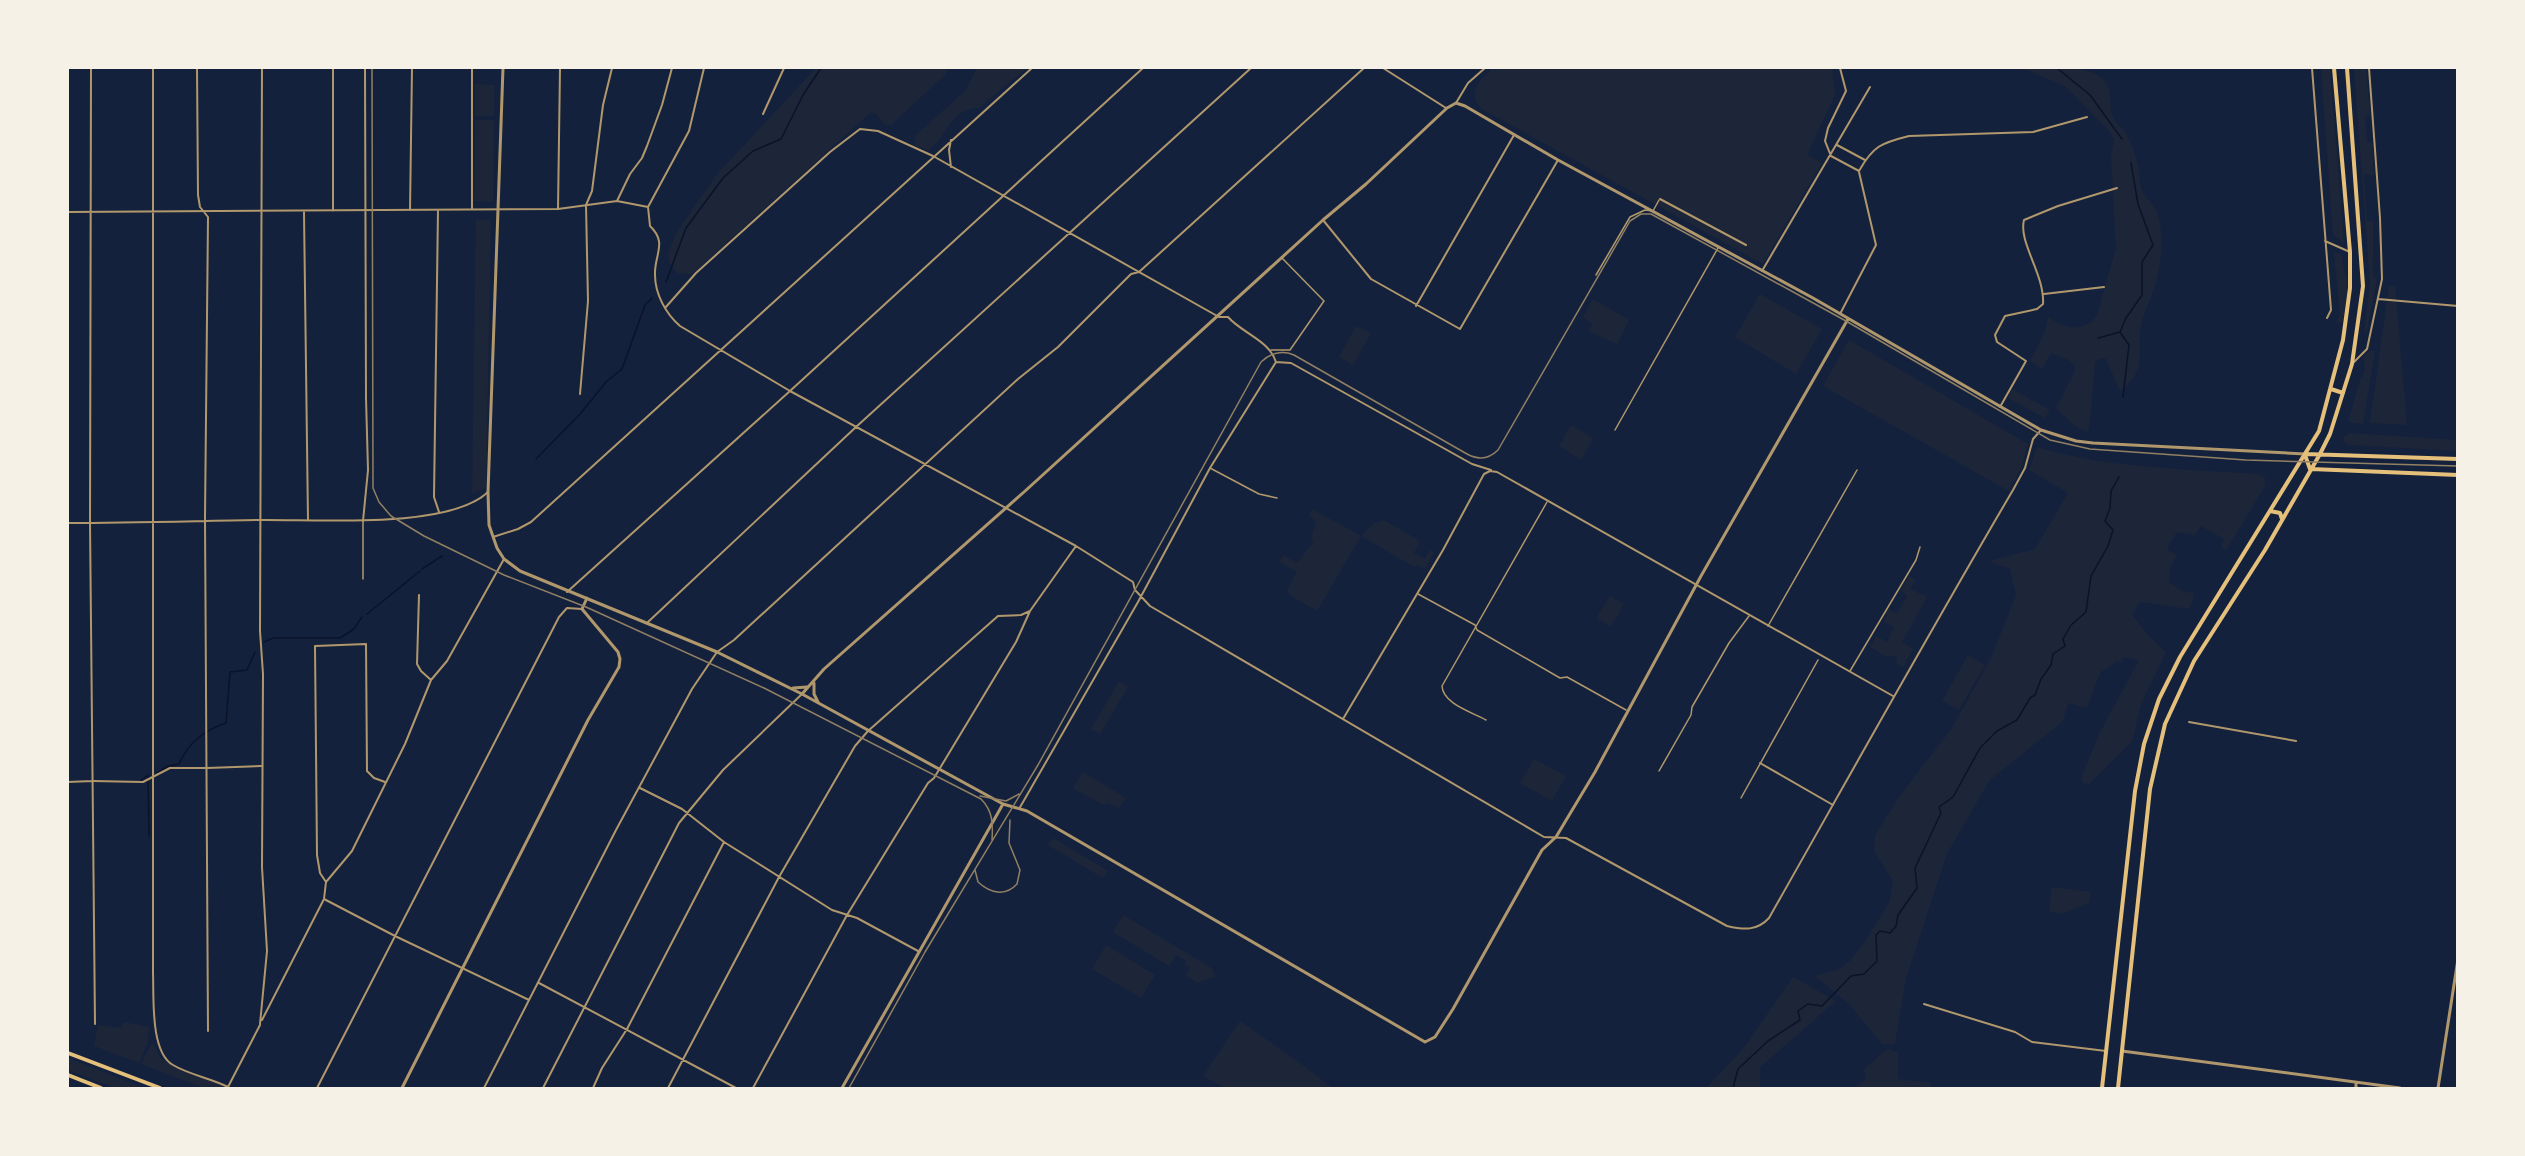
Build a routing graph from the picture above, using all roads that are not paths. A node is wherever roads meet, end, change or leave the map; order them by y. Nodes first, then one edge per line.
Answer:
1 (91, 68) edge
2 (153, 68) edge
3 (197, 68) edge
4 (262, 68) edge
5 (333, 68) edge
6 (365, 68) edge
7 (412, 68) edge
8 (472, 68) edge
9 (503, 68) edge
10 (560, 68) edge
11 (612, 68) edge
12 (672, 68) edge
13 (704, 68) edge
14 (784, 68) edge
15 (1032, 68) edge
16 (1143, 68) edge
17 (1251, 68) edge
18 (1364, 68) edge
19 (1383, 68) edge
20 (1485, 68) edge
21 (1840, 68) edge
22 (2313, 68) edge
23 (2334, 68) edge
24 (2346, 68) edge
25 (2369, 68) edge
26 (1870, 87) dead end
27 (1456, 103) junction
28 (1447, 108) junction
29 (763, 114) dead end
30 (2087, 117) dead end
31 (1514, 135) junction
32 (951, 140) junction
33 (1837, 145) junction
34 (933, 156) junction
35 (1831, 156) junction
36 (1558, 160) junction
37 (1865, 160) junction
38 (951, 167) junction
39 (1859, 171) junction
40 (2117, 188) dead end
41 (1002, 197) junction
42 (1660, 199) joint
43 (617, 201) junction
44 (586, 205) junction
45 (648, 207) junction
46 (472, 209) junction
47 (498, 209) junction
48 (558, 209) junction
49 (366, 210) junction
50 (410, 210) junction
51 (438, 210) junction
52 (205, 211) junction
53 (333, 211) junction
54 (1653, 211) junction
55 (68, 212) edge
56 (92, 212) junction
57 (153, 212) junction
58 (261, 212) junction
59 (304, 212) junction
60 (1323, 220) junction
61 (1069, 234) junction
62 (2325, 241) junction
63 (1746, 245) dead end
64 (1719, 246) junction
65 (2350, 252) junction
66 (1282, 257) junction
67 (1762, 271) junction
68 (1139, 272) junction
69 (1596, 275) dead end
70 (2104, 287) dead end
71 (2044, 294) junction
72 (2378, 299) junction
73 (1416, 306) junction
74 (2457, 306) edge
75 (665, 308) junction
76 (1840, 314) junction
77 (1219, 317) junction
78 (1848, 318) junction
79 (2327, 318) dead end
80 (1271, 350) junction
81 (720, 351) junction
82 (1276, 362) junction
83 (2352, 364) junction
84 (2331, 389) junction
85 (790, 391) junction
86 (2343, 393) junction
87 (580, 394) dead end
88 (2000, 407) junction
89 (856, 427) junction
90 (1615, 430) dead end
91 (2041, 430) junction
92 (2305, 454) junction
93 (2320, 454) junction
94 (2457, 459) edge
95 (927, 465) junction
96 (1210, 468) junction
97 (2310, 469) junction
98 (1857, 470) dead end
99 (1494, 471) junction
100 (2457, 475) edge
101 (488, 492) junction
102 (1277, 498) dead end
103 (1547, 501) junction
104 (1005, 507) junction
105 (2270, 511) junction
106 (439, 512) junction
107 (2282, 519) junction
108 (261, 520) junction
109 (308, 520) junction
110 (363, 521) junction
111 (206, 522) junction
112 (68, 523) edge
113 (90, 523) junction
114 (154, 523) junction
115 (493, 537) junction
116 (1076, 546) junction
117 (1920, 548) dead end
118 (504, 559) junction
119 (363, 579) dead end
120 (1696, 585) junction
121 (567, 592) junction
122 (1418, 593) junction
123 (418, 595) dead end
124 (1141, 595) junction
125 (587, 598) junction
126 (582, 609) junction
127 (1030, 610) junction
128 (1750, 615) junction
129 (648, 622) junction
130 (1475, 625) junction
131 (1768, 626) junction
132 (717, 652) junction
133 (1818, 660) dead end
134 (1850, 672) junction
135 (431, 680) junction
136 (814, 681) junction
137 (809, 687) junction
138 (789, 688) junction
139 (802, 694) junction
140 (1893, 696) junction
141 (819, 704) junction
142 (1626, 711) junction
143 (1343, 719) junction
144 (1486, 720) dead end
145 (2189, 723) dead end
146 (868, 731) junction
147 (2296, 741) dead end
148 (1760, 763) junction
149 (261, 766) junction
150 (207, 768) junction
151 (940, 770) junction
152 (1659, 771) dead end
153 (154, 776) junction
154 (92, 781) junction
155 (68, 782) edge
156 (386, 782) junction
157 (640, 788) junction
158 (1741, 798) dead end
159 (1003, 804) junction
160 (1833, 805) junction
161 (1019, 809) junction
162 (687, 815) junction
163 (1556, 837) junction
164 (724, 842) junction
165 (779, 877) junction
166 (326, 882) junction
167 (324, 899) junction
168 (847, 915) junction
169 (395, 936) junction
170 (918, 951) junction
171 (2457, 959) edge
172 (462, 968) junction
173 (539, 983) junction
174 (530, 1000) junction
175 (1924, 1004) dead end
176 (585, 1007) junction
177 (95, 1024) dead end
178 (261, 1024) junction
179 (627, 1029) junction
180 (208, 1031) dead end
181 (2106, 1051) junction
182 (2122, 1051) junction
183 (68, 1053) edge
184 (683, 1061) junction
185 (68, 1076) edge
186 (2356, 1083) junction
187 (228, 1088) edge
188 (101, 1089) edge
189 (160, 1089) edge
190 (317, 1089) edge
191 (402, 1089) edge
192 (484, 1089) edge
193 (543, 1089) edge
194 (593, 1089) edge
195 (668, 1089) edge
196 (736, 1089) edge
197 (753, 1089) edge
198 (842, 1089) edge
199 (2102, 1089) edge
200 (2118, 1089) edge
201 (2356, 1089) edge
202 (2400, 1089) edge
203 (2438, 1089) edge

1 - 56 street
2 - 57 street
3 - 52 street
4 - 58 street
5 - 53 street
6 - 49 street
7 - 50 street
8 - 46 street
9 - 47 street
10 - 48 street
11 - 44 street
12 - 43 street
13 - 45 street
14 - 29 street
15 - 32 street
16 - 41 street
17 - 61 street
18 - 68 street
19 - 28 street
20 - 27 street
21 - 35 street
22 - 62 street
23 - 65 main road
24 - 83 main road
25 - 72 street
26 - 33 street
27 - 28 street
27 - 31 street
28 - 60 street
30 - 37 street
31 - 36 street
31 - 73 street
32 - 34 street
32 - 38 street
33 - 35 street
33 - 37 street
34 - 38 street
34 - 75 street
34 - 81 street
35 - 39 street
35 - 67 street
36 - 54 street
36 - 73 street
37 - 39 street
38 - 41 street
39 - 76 street
40 - 71 street
41 - 61 street
41 - 85 street
42 - 54 lane
42 - 63 street
43 - 44 street
43 - 45 street
44 - 48 street
44 - 87 street
45 - 75 street
46 - 47 street
46 - 51 street
47 - 48 street
47 - 101 street
49 - 50 street
49 - 53 street
49 - 110 street
50 - 51 street
51 - 106 street
52 - 57 street
52 - 58 street
52 - 111 street
53 - 59 street
54 - 64 street
54 - 69 lane
55 - 56 street
56 - 57 street
56 - 113 street
57 - 114 street
58 - 59 street
58 - 108 street
59 - 109 street
60 - 66 street
60 - 73 street
61 - 68 street
61 - 89 street
62 - 65 street
62 - 79 street
64 - 67 street
64 - 90 lane
65 - 84 main road
66 - 77 street
66 - 80 lane
67 - 76 street
68 - 77 street
68 - 95 street
70 - 71 street
71 - 88 street
72 - 74 street
72 - 83 street
75 - 81 street
76 - 78 street
77 - 80 street
77 - 104 street
78 - 88 street
78 - 120 street
80 - 82 street
81 - 85 street
81 - 115 street
82 - 96 street
82 - 99 street
83 - 86 main road
84 - 86 main road
84 - 92 main road
85 - 89 street
85 - 121 street
86 - 93 main road
88 - 91 street
89 - 95 street
89 - 129 street
91 - 92 street
91 - 140 street
92 - 93 main road
92 - 97 main road
92 - 105 main road
93 - 94 main road
93 - 97 main road
95 - 104 street
95 - 132 street
96 - 102 lane
96 - 124 street
97 - 100 main road
97 - 107 main road
98 - 131 lane
99 - 103 street
99 - 122 street
101 - 106 street
101 - 115 street
103 - 120 street
103 - 130 lane
104 - 116 street
104 - 136 street
105 - 107 main road
105 - 181 main road
106 - 110 street
107 - 182 main road
108 - 109 street
108 - 111 street
108 - 149 street
109 - 110 street
110 - 119 lane
111 - 114 street
111 - 150 street
112 - 113 street
113 - 114 street
113 - 154 street
114 - 153 street
115 - 118 street
116 - 124 street
116 - 127 street
117 - 134 lane
118 - 121 street
118 - 135 street
120 - 128 street
120 - 142 street
121 - 125 street
122 - 130 lane
122 - 143 street
123 - 135 street
124 - 143 street
124 - 161 street
125 - 126 street
125 - 129 street
126 - 169 street
126 - 172 street
127 - 146 street
127 - 151 street
128 - 131 street
128 - 152 lane
129 - 132 street
130 - 142 lane
130 - 144 lane
131 - 134 street
132 - 138 street
132 - 157 street
133 - 148 lane
134 - 140 street
135 - 156 street
136 - 137 street
136 - 141 street
137 - 138 street
137 - 139 street
138 - 139 street
139 - 141 street
139 - 162 street
140 - 160 street
141 - 146 street
142 - 163 street
143 - 163 street
145 - 147 street
146 - 151 street
146 - 165 street
148 - 158 lane
148 - 160 street
149 - 150 street
149 - 178 street
150 - 153 street
150 - 180 street
151 - 159 street
151 - 168 street
153 - 154 street
153 - 187 street
154 - 155 street
154 - 177 street
156 - 166 street
156 - 166 street
157 - 162 street
157 - 173 street
159 - 161 street
159 - 170 street
160 - 163 street
161 - 163 street
162 - 164 street
162 - 176 street
164 - 165 street
164 - 179 street
165 - 168 street
165 - 184 street
166 - 167 street
167 - 169 street
167 - 178 street
168 - 170 street
168 - 197 street
169 - 172 street
169 - 190 street
170 - 198 street
171 - 203 street
172 - 174 street
172 - 191 street
173 - 174 street
173 - 176 street
174 - 192 street
175 - 181 street
176 - 179 street
176 - 193 street
178 - 187 street
179 - 184 street
179 - 194 street
181 - 199 main road
182 - 186 street
182 - 200 main road
183 - 189 main road
184 - 195 street
184 - 196 street
185 - 188 main road
186 - 201 street
186 - 202 street

